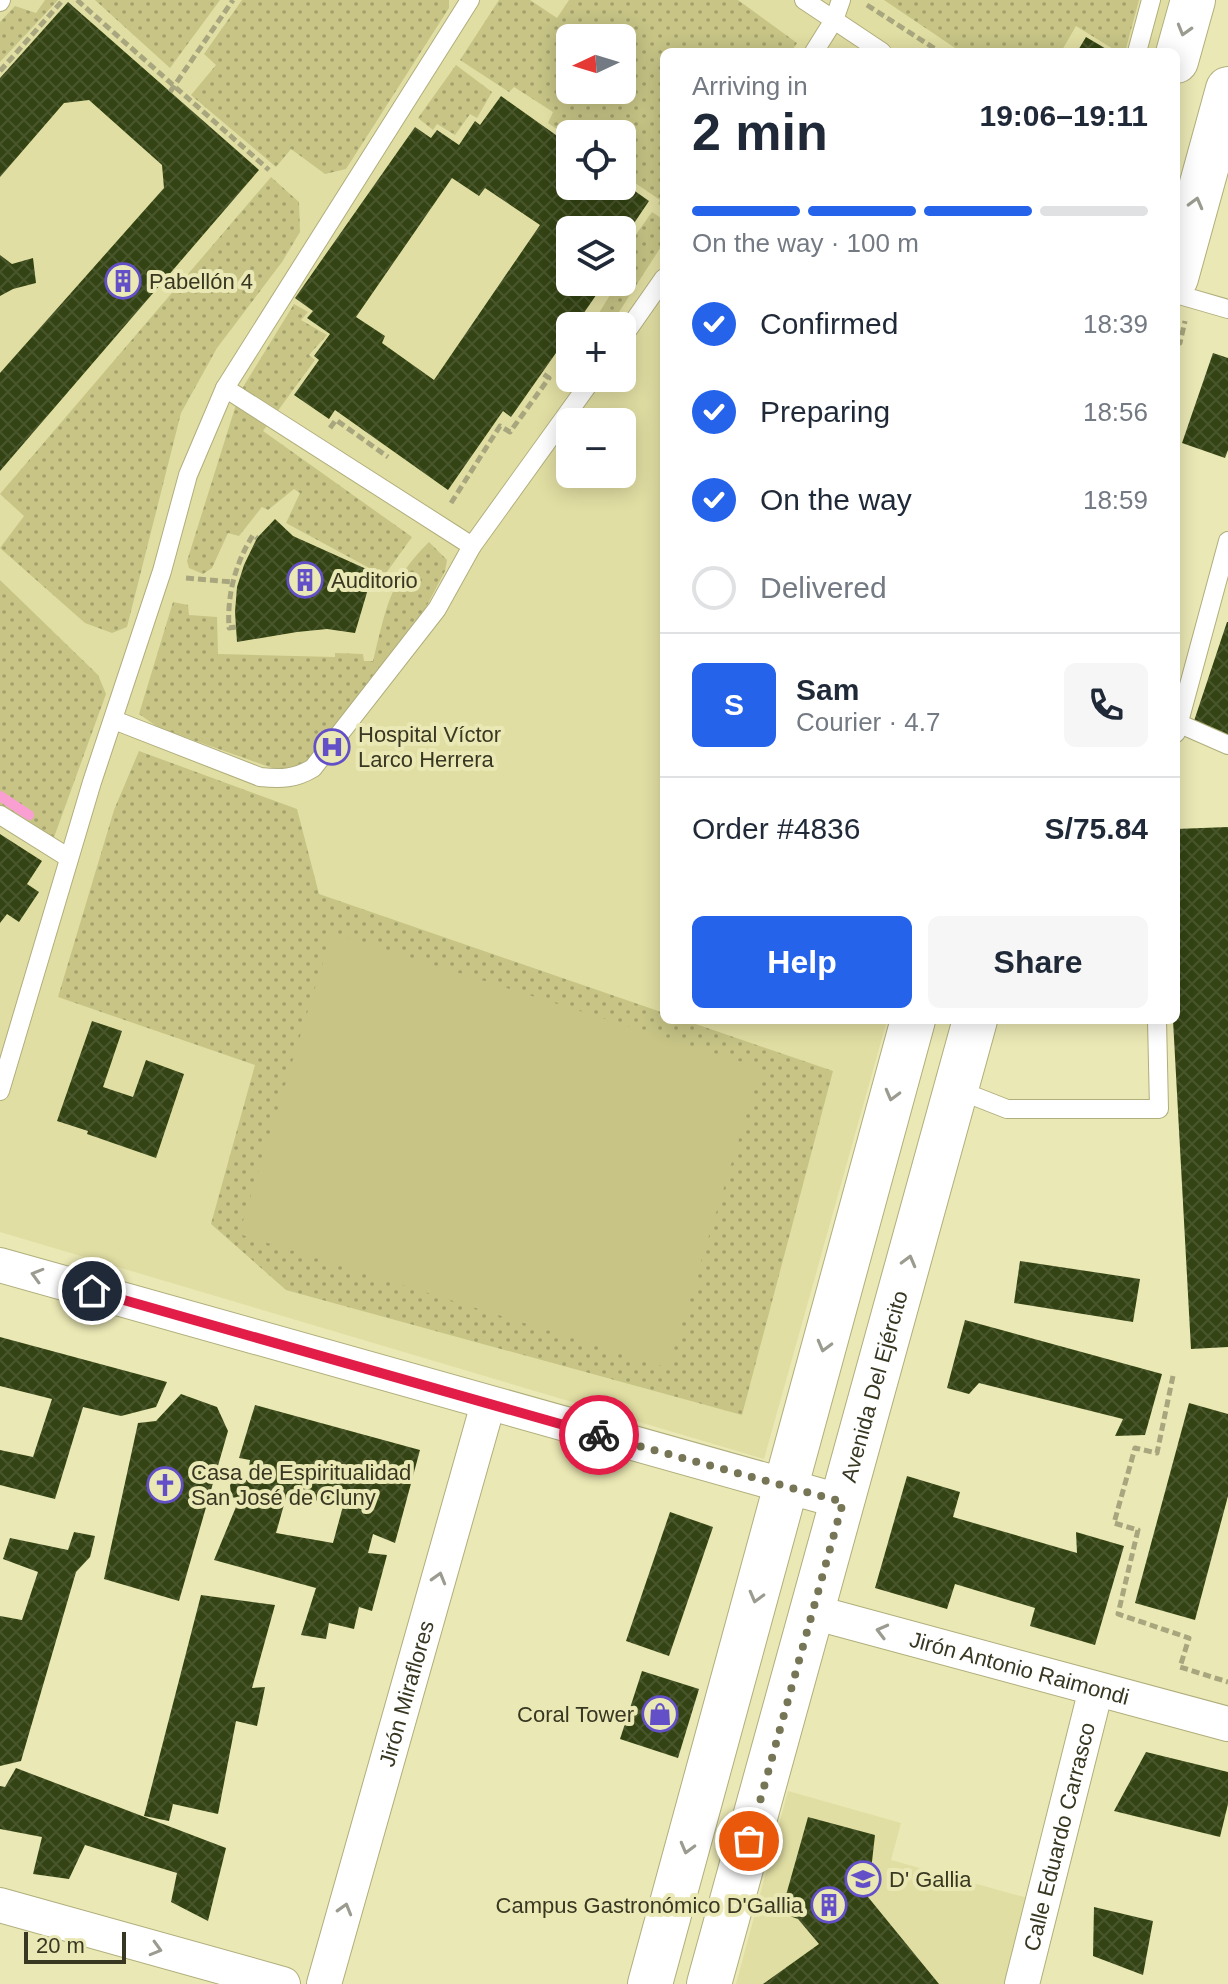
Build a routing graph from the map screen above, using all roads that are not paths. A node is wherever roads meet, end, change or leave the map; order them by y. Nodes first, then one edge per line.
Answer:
1 (470, 0) edge
2 (804, 0) edge
3 (841, 0) edge
4 (1151, 0) edge
5 (1193, 0) edge
6 (834, 20) junction
7 (816, 48) edge
8 (876, 48) edge
9 (1138, 48) edge
10 (1180, 48) edge
11 (1228, 89) edge
12 (1180, 254) edge
13 (660, 284) edge
14 (1180, 295) edge
15 (1228, 309) edge
16 (636, 318) edge
17 (225, 388) junction
18 (583, 392) edge
19 (1228, 541) edge
20 (472, 546) junction
21 (114, 720) junction
22 (1180, 721) edge
23 (1180, 729) edge
24 (1228, 745) edge
25 (0, 815) edge
26 (69, 858) junction
27 (912, 1024) edge
28 (974, 1024) edge
29 (1157, 1024) edge
30 (956, 1089) junction
31 (0, 1091) edge
32 (0, 1265) edge
33 (488, 1404) junction
34 (785, 1488) junction
35 (843, 1502) junction
36 (813, 1612) junction
37 (1096, 1689) junction
38 (1228, 1724) edge
39 (0, 1905) edge
40 (283, 1984) edge
41 (324, 1984) edge
42 (650, 1984) edge
43 (709, 1984) edge
44 (1022, 1984) edge

1 - 17 lane
2 - 6 lane
3 - 6 lane
4 - 9 lane
5 -> 10 main road
6 - 7 lane
6 - 8 lane
12 -> 11 main road
13 - 16 lane
14 - 15 lane
17 - 20 lane
17 - 21 lane
18 - 20 lane
19 - 22 lane
20 - 21 lane
21 - 26 lane
23 - 24 lane
25 - 26 lane
26 - 31 lane
27 -> 34 main road
28 - 30 main road, Avenida Del Ejército
29 - 30 lane
35 -> 30 main road, Avenida Del Ejército
33 -> 32 street
33 - 34 street
41 -> 33 street, Jirón Miraflores
34 - 35 street
34 -> 42 main road
35 - 36 main road, Avenida Del Ejército
37 -> 36 street, Jirón Antonio Raimondi
36 - 43 main road, Avenida Del Ejército
37 - 38 street, Jirón Antonio Raimondi
37 - 44 street, Calle Eduardo Carrasco
39 -> 40 street

